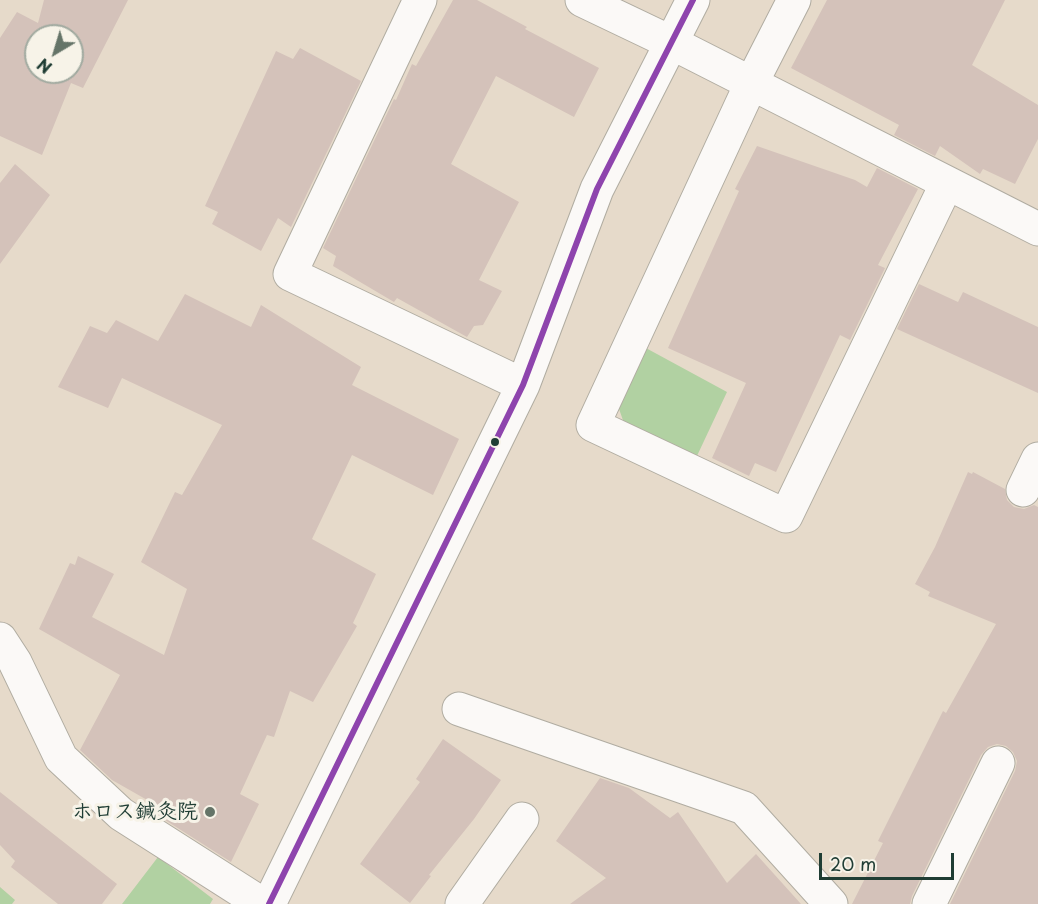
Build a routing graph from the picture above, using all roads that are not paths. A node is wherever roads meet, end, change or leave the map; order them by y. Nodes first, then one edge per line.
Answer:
1 (420, 0) edge
2 (582, 0) edge
3 (693, 0) edge
4 (794, 0) edge
5 (672, 43) junction
6 (751, 84) junction
7 (947, 183) junction
8 (1038, 229) edge
9 (523, 385) junction
10 (1038, 459) edge
11 (1023, 490) dead end
12 (0, 639) edge
13 (459, 709) dead end
14 (998, 763) dead end
15 (522, 819) dead end
16 (262, 904) edge
17 (269, 904) edge
18 (462, 904) edge
19 (831, 904) edge
20 (929, 904) edge

1 - 9 street
2 - 5 street
3 - 5 street
4 - 6 street
5 - 6 street
5 - 9 street
6 - 7 street
6 - 7 street
7 - 8 street
9 - 17 street
10 - 11 street
12 - 16 street
13 - 19 street
14 - 20 street
15 - 18 street

